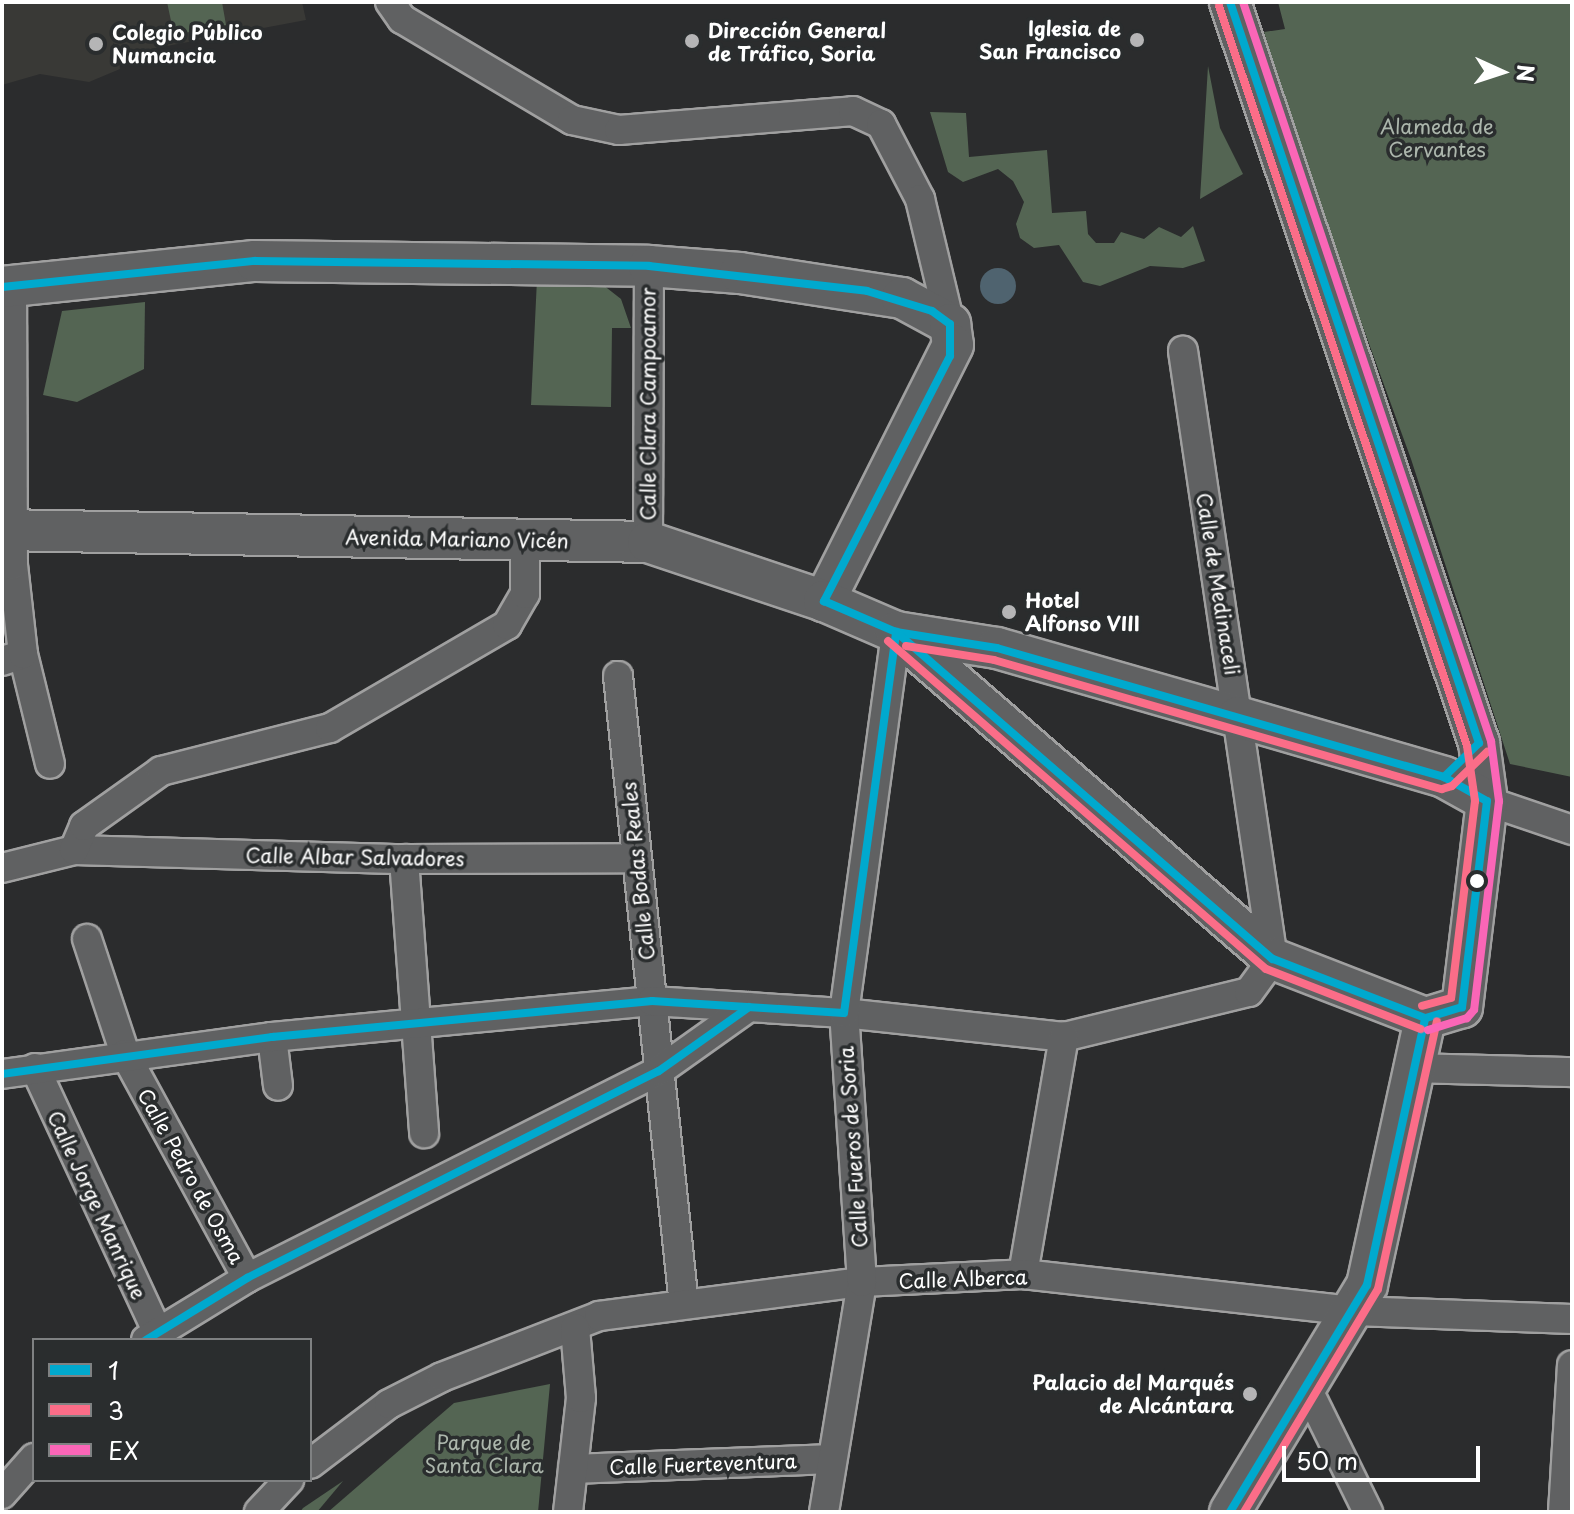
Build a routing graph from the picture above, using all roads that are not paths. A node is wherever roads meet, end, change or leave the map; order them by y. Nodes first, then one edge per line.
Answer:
1 (390, 2) edge
2 (1230, 2) edge
3 (649, 266) junction
4 (7, 286) edge
5 (950, 324) junction
6 (1183, 351) dead end
7 (9, 530) edge
8 (525, 541) junction
9 (648, 542) junction
10 (824, 601) junction
11 (896, 632) junction
12 (13, 658) edge
13 (618, 676) dead end
14 (1238, 717) junction
15 (1479, 743) junction
16 (50, 764) dead end
17 (1444, 777) junction
18 (1487, 801) junction
19 (1572, 830) edge
20 (74, 850) junction
21 (637, 858) junction
22 (404, 859) junction
23 (2, 868) edge
24 (87, 939) dead end
25 (1273, 959) junction
26 (652, 1001) junction
27 (749, 1007) junction
28 (844, 1013) junction
29 (1425, 1018) junction
30 (416, 1025) junction
31 (272, 1037) junction
32 (1064, 1037) junction
33 (125, 1054) junction
34 (35, 1068) junction
35 (1414, 1068) junction
36 (659, 1071) junction
37 (1572, 1072) edge
38 (2, 1074) edge
39 (278, 1086) dead end
40 (424, 1133) dead end
41 (1023, 1274) junction
42 (247, 1278) junction
43 (862, 1282) junction
44 (1360, 1298) junction
45 (684, 1305) junction
46 (1572, 1319) edge
47 (575, 1328) junction
48 (154, 1337) edge
49 (1572, 1365) edge
50 (1305, 1384) junction
51 (832, 1459) junction
52 (32, 1460) edge
53 (312, 1462) edge
54 (1567, 1464) edge
55 (573, 1469) junction
56 (2, 1494) edge
57 (568, 1512) edge
58 (824, 1512) edge
59 (1230, 1512) edge
60 (1368, 1512) edge
61 (1563, 1512) edge

1 - 5 street
2 - 15 street
3 - 4 street
3 - 5 street
3 - 9 street, Calle Clara Campoamor
4 - 7 street
5 - 10 street
6 - 14 street, Calle de Medinaceli
7 - 8 street, Avenida Mariano Vicén
7 - 12 street
8 - 9 street, Avenida Mariano Vicén
8 - 20 street
9 - 10 street, Avenida Mariano Vicén
10 - 11 street, Avenida Mariano Vicén
11 - 14 street
11 - 25 street
11 - 28 street, Calle Fueros de Soria
12 - 16 street
13 - 21 street, Calle Bodas Reales
14 - 17 street
14 - 25 street, Calle de Medinaceli
15 - 17 street
15 - 18 street
17 - 18 street
18 - 19 street
18 - 29 street
20 - 22 street, Calle Albar Salvadores
20 - 23 street, Calle Albar Salvadores
21 - 22 street, Calle Albar Salvadores
21 - 26 street, Calle Bodas Reales
22 - 30 street
24 - 33 street, Calle Pedro de Osma
25 - 29 street
25 - 32 street
26 - 27 street
26 - 30 street
26 - 36 street, Calle Bodas Reales
27 - 28 street
27 - 36 street
28 - 32 street
28 - 43 street, Calle Fueros de Soria
29 - 35 street
30 - 31 street
30 - 40 street
31 - 33 street
31 - 39 street
32 - 41 street
33 - 34 street
33 - 42 street, Calle Pedro de Osma
34 - 38 street
34 - 48 street, Calle Jorge Manrique
35 - 37 street
35 - 44 street
36 - 42 street
36 - 45 street, Calle Bodas Reales
41 - 43 street, Calle Alberca
41 - 44 street, Calle Alberca
42 - 48 street
43 - 45 street, Calle Alberca
43 - 51 street, Calle Fueros de Soria
44 - 46 street, Calle Alberca
44 - 50 street
45 - 47 street, Calle Alberca
47 - 53 street, Calle Alberca
47 - 55 street
49 - 54 street
50 - 59 street
50 - 60 street
51 - 55 street, Calle Fuerteventura
51 - 58 street, Calle Fueros de Soria
52 - 56 street
54 - 61 street
55 - 57 street

